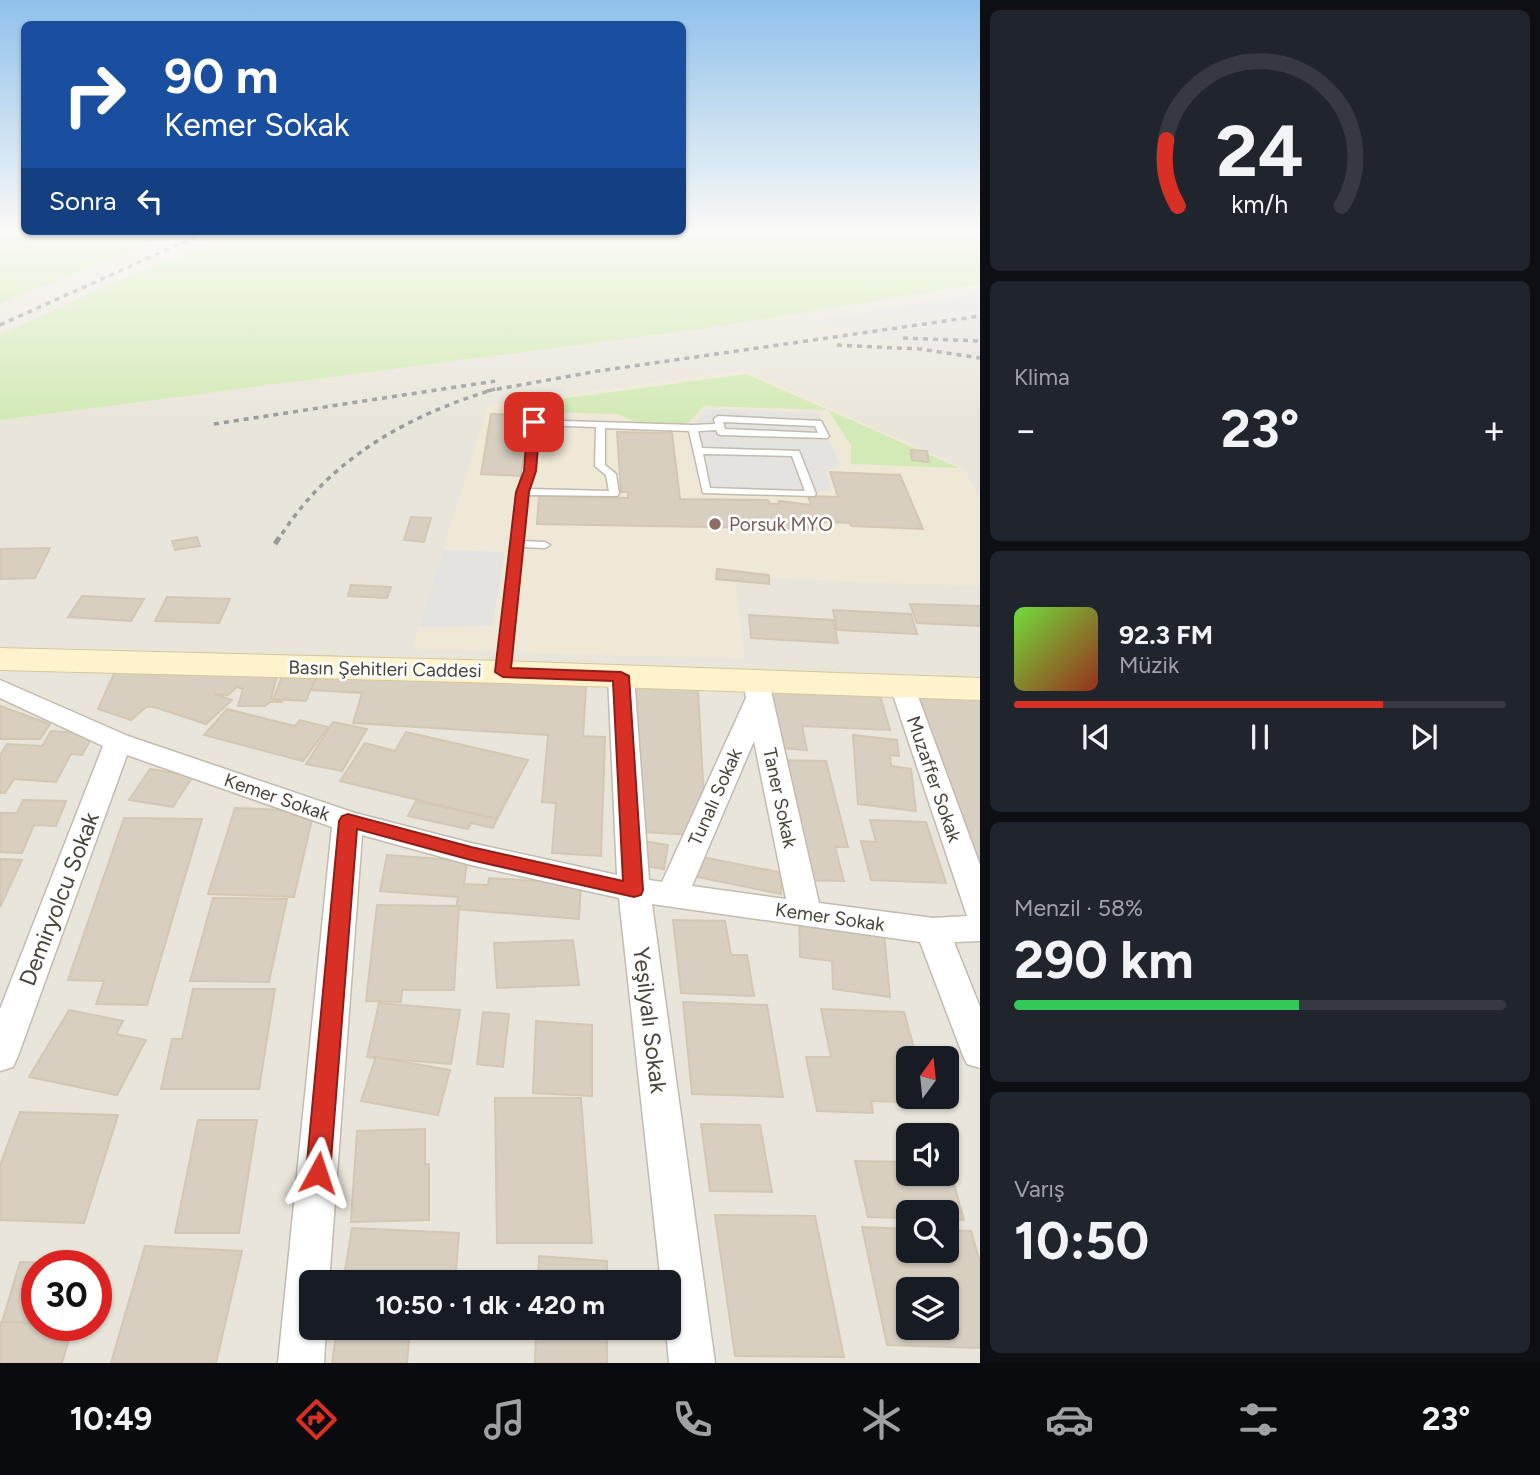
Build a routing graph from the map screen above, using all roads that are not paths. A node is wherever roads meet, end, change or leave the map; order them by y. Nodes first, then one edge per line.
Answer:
1 (601, 425) junction
2 (720, 427) junction
3 (693, 428) junction
4 (698, 451) junction
5 (522, 492) junction
6 (517, 544) junction
7 (545, 545) dead end
8 (0, 659) edge
9 (503, 672) junction
10 (621, 676) junction
11 (903, 686) junction
12 (0, 688) edge
13 (980, 689) edge
14 (757, 691) junction
15 (118, 742) junction
16 (348, 821) junction
17 (634, 890) junction
18 (672, 895) junction
19 (980, 911) edge
20 (805, 914) junction
21 (980, 928) edge
22 (933, 931) junction
23 (980, 1053) edge
24 (0, 1056) edge
25 (301, 1363) edge
26 (692, 1363) edge

1 - 3 lane
1 - 5 lane
1 - 5 lane
2 - 2 lane
2 - 3 lane
3 - 4 lane
4 - 4 lane
5 - 6 lane
6 - 7 lane
6 - 9 lane
8 - 9 main road, Basın Şehitleri Caddesi
9 - 10 main road, Basın Şehitleri Caddesi
10 - 14 main road, Basın Şehitleri Caddesi
10 - 17 street, Yeşilyalı Sokak
11 - 13 main road, Basın Şehitleri Caddesi
11 - 14 main road, Basın Şehitleri Caddesi
11 - 19 street, Muzaffer Sokak
12 - 15 street, Kemer Sokak
14 - 18 street, Tunalı Sokak
14 - 20 street, Taner Sokak
15 - 16 street, Kemer Sokak
15 - 24 street, Demiryolcu Sokak
16 - 17 street, Kemer Sokak
16 - 25 street
17 - 18 street, Kemer Sokak
17 - 26 street, Yeşilyalı Sokak
18 - 20 street, Kemer Sokak
20 - 22 street, Kemer Sokak
21 - 22 street, Kemer Sokak
22 - 23 street

